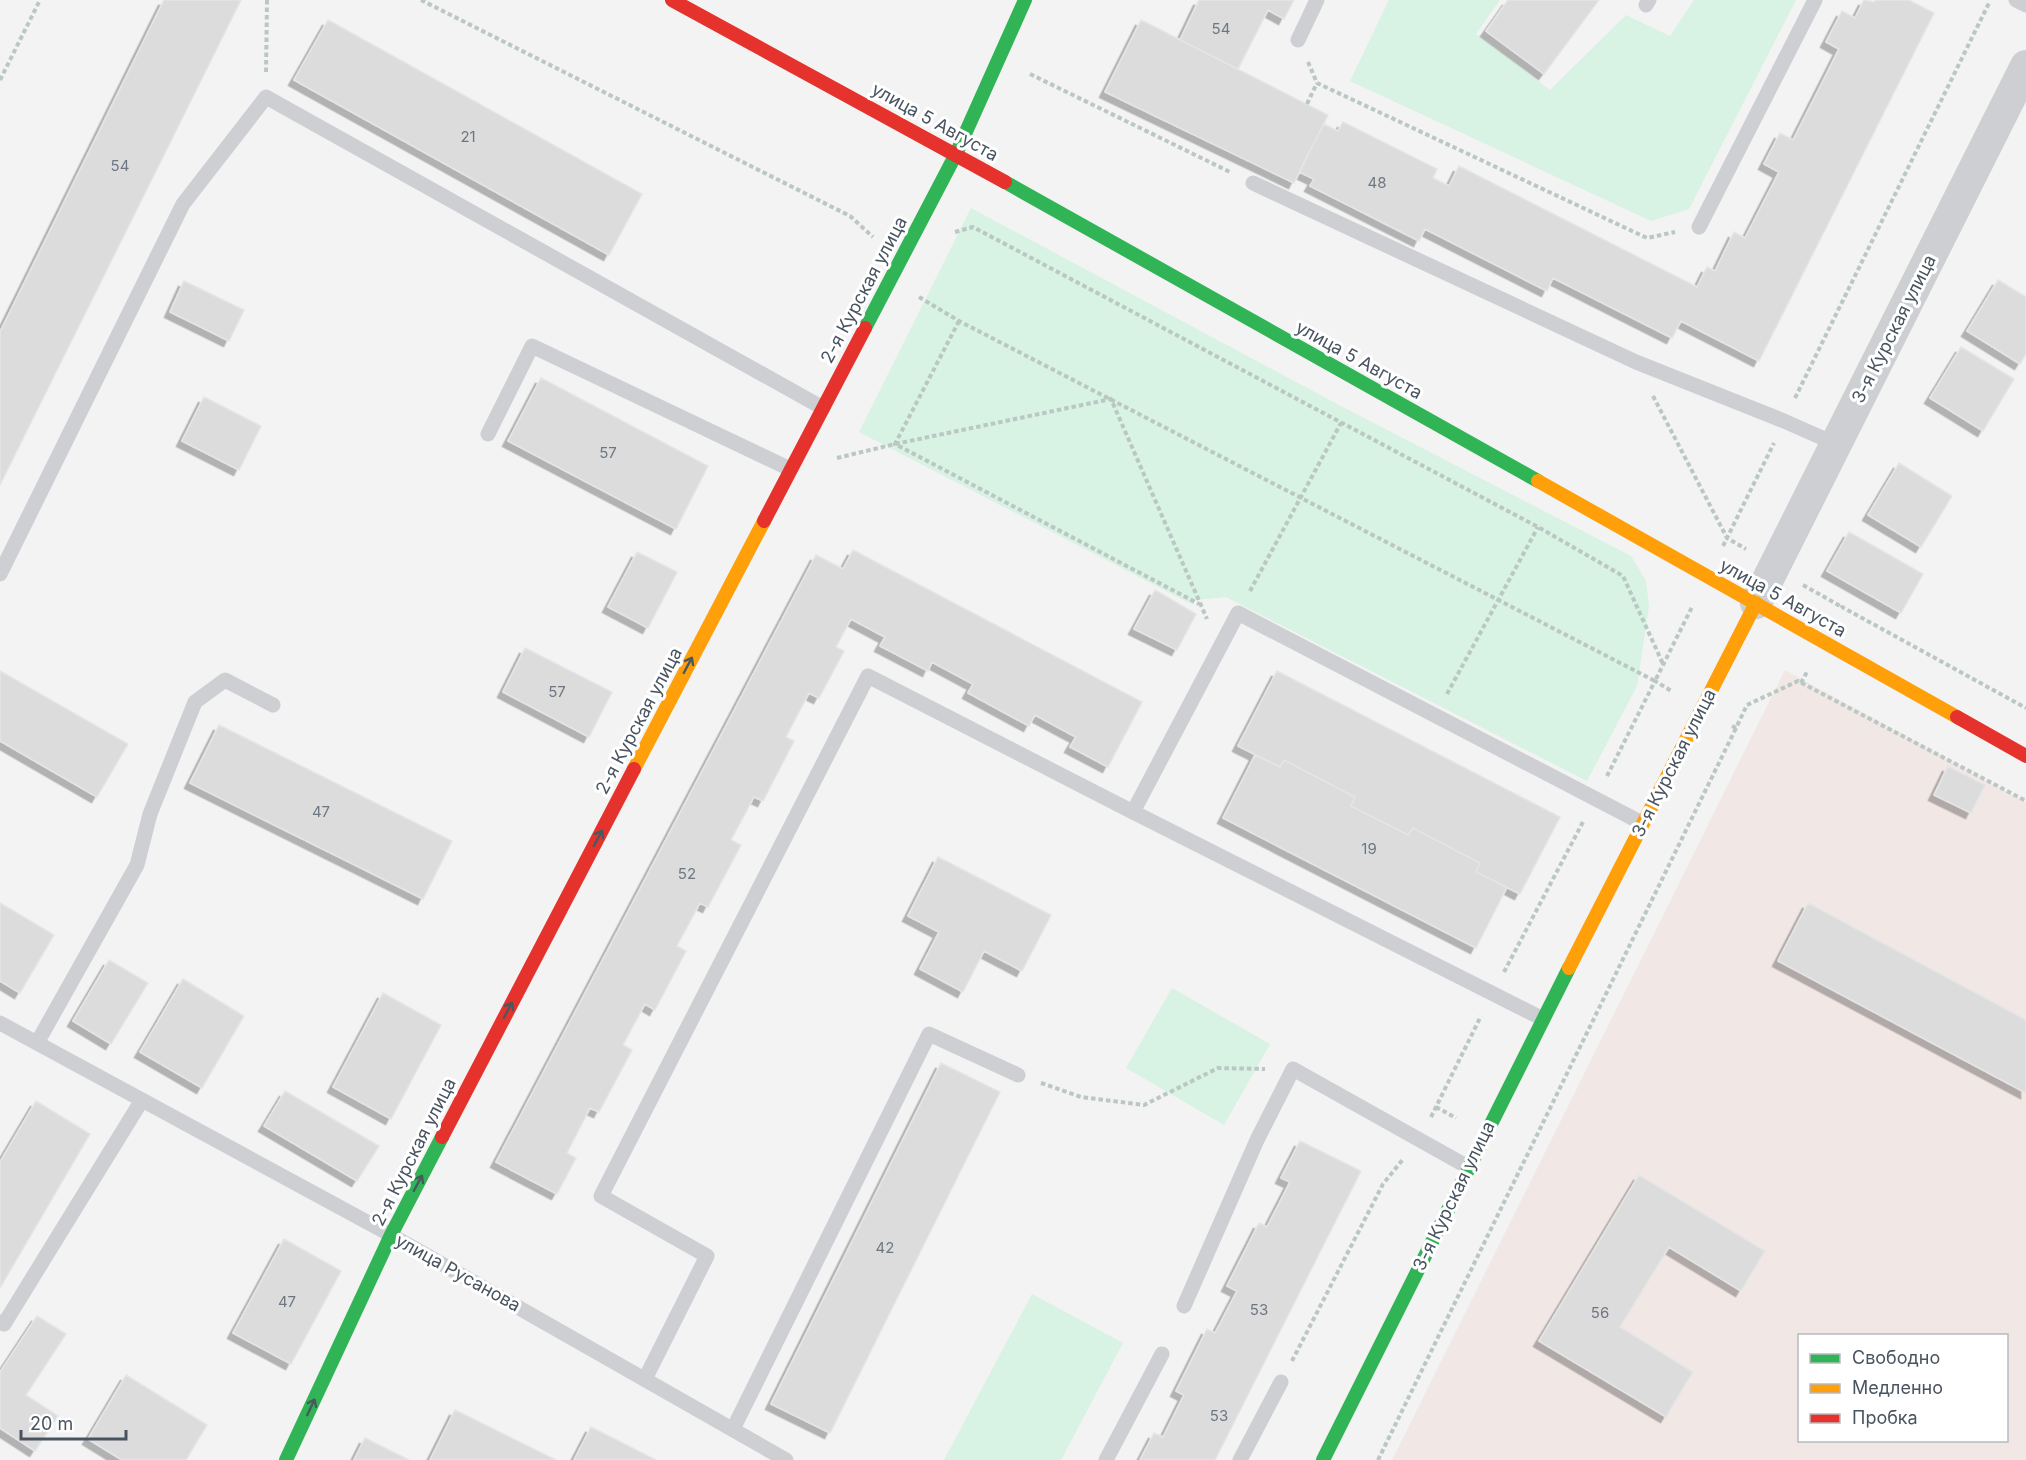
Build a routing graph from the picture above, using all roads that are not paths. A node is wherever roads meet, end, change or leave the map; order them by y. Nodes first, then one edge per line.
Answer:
1 (672, 0) edge
2 (1025, 0) edge
3 (1317, 0) edge
4 (1815, 0) edge
5 (2016, 0) edge
6 (2026, 5) edge
7 (1298, 40) road end
8 (2026, 66) edge
9 (956, 154) junction
10 (1252, 183) road end
11 (1699, 227) road end
12 (823, 408) junction
13 (488, 434) dead end
14 (1836, 444) junction
15 (790, 469) junction
16 (0, 574) edge
17 (1756, 603) junction
18 (273, 705) dead end
19 (2026, 756) edge
20 (1133, 812) junction
21 (1642, 823) junction
22 (1542, 1019) junction
23 (0, 1023) edge
24 (37, 1043) junction
25 (1018, 1075) road end
26 (142, 1100) junction
27 (1468, 1167) junction
28 (391, 1235) junction
29 (1184, 1306) dead end
30 (0, 1322) edge
31 (1162, 1354) dead end
32 (645, 1379) junction
33 (1281, 1382) road end
34 (733, 1429) junction
35 (286, 1460) edge
36 (786, 1460) edge
37 (1106, 1460) edge
38 (1240, 1460) edge
39 (1323, 1460) edge

1 - 9 main road, улица 5 Августа
2 - 9 main road, 2-я Курская улица
3 - 7 lane
4 - 11 lane
5 - 6 lane
8 - 14 street, 3-я Курская улица
9 - 12 main road, 2-я Курская улица
9 - 17 main road, улица 5 Августа
10 - 14 lane
12 - 15 main road, 2-я Курская улица
12 - 16 lane
13 - 15 lane
14 - 17 street, 3-я Курская улица
28 -> 15 main road, 2-я Курская улица
17 - 19 main road, улица 5 Августа
17 - 21 main road, 3-я Курская улица
18 - 24 lane
20 - 21 lane
20 - 22 lane
20 - 32 lane
21 - 22 main road, 3-я Курская улица
22 - 27 main road, 3-я Курская улица
23 - 24 lane, улица Русанова
24 - 26 lane, улица Русанова
25 - 34 lane
26 - 28 lane, улица Русанова
26 - 30 lane
27 - 29 lane
27 - 39 main road, 3-я Курская улица
28 - 32 lane, улица Русанова
35 -> 28 main road, 2-я Курская улица
31 - 37 lane
32 - 34 lane, улица Русанова
33 - 38 lane
34 - 36 lane, улица Русанова

